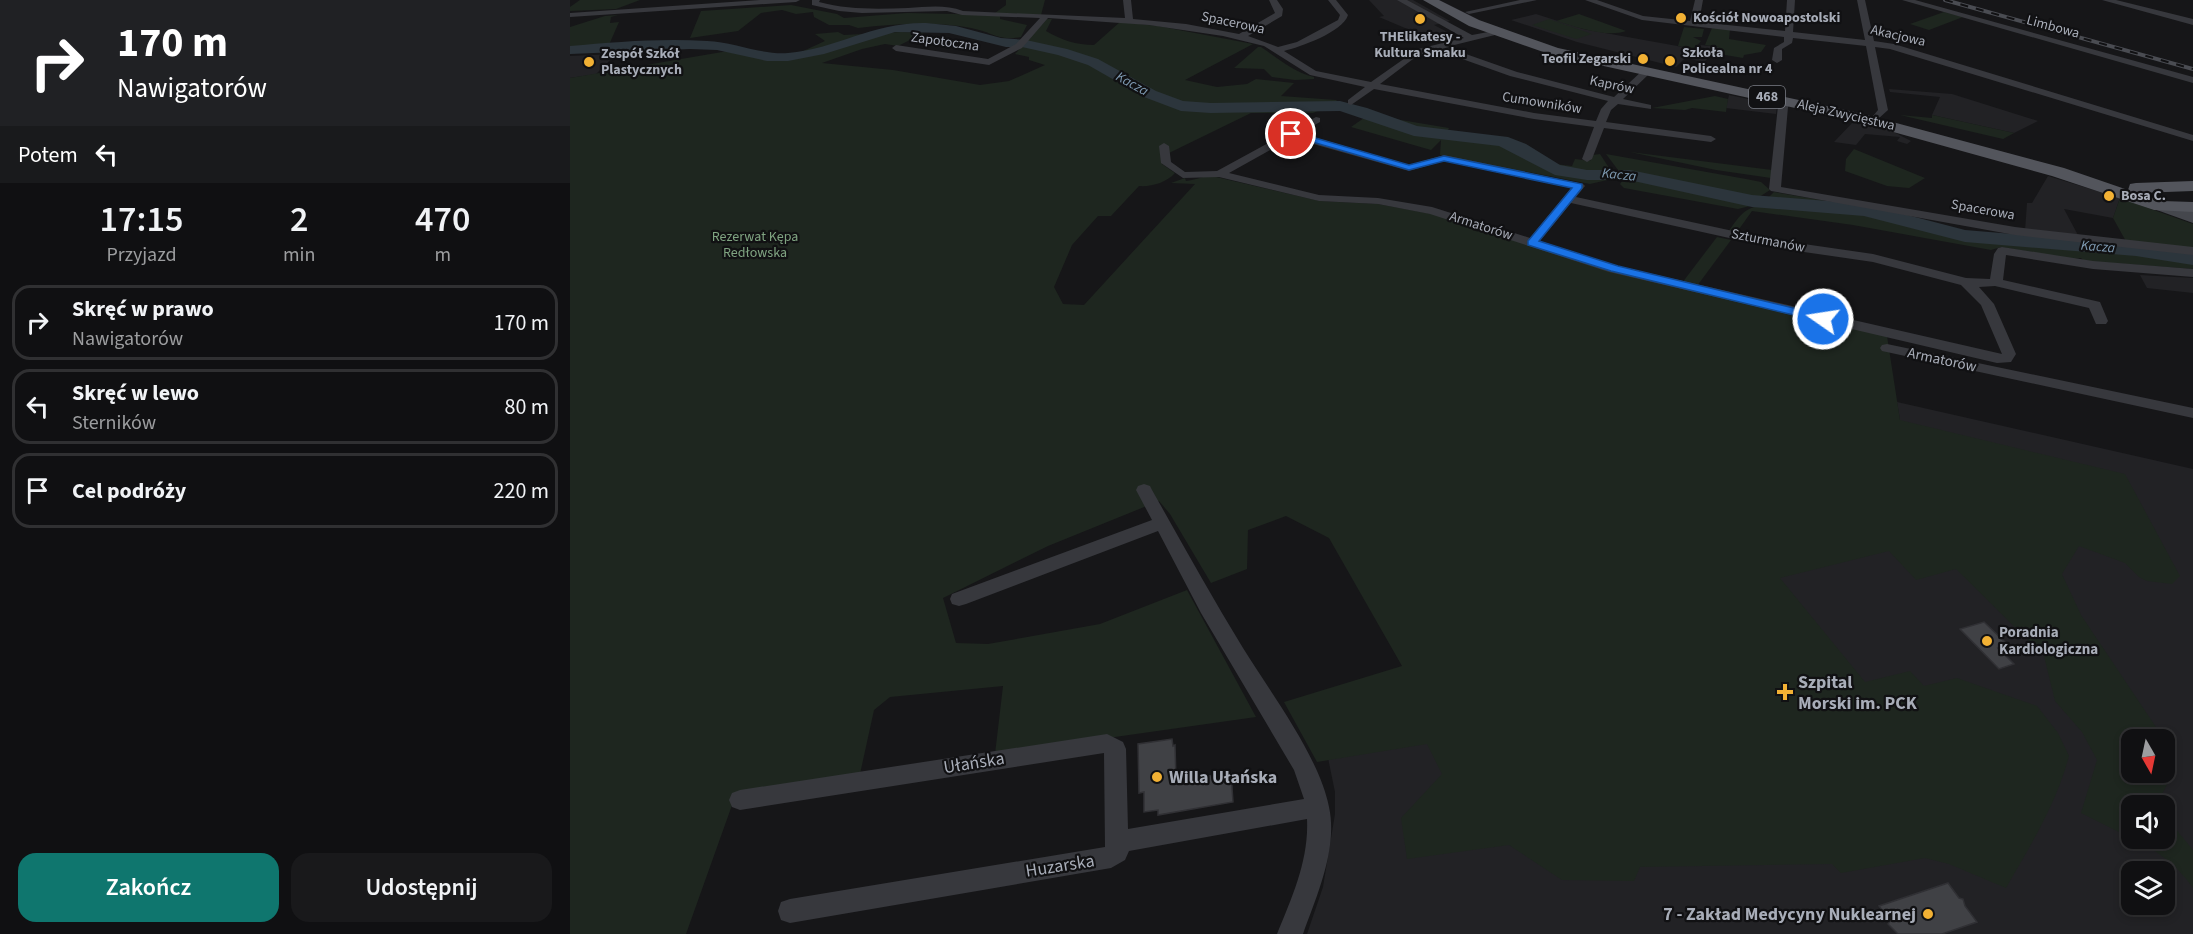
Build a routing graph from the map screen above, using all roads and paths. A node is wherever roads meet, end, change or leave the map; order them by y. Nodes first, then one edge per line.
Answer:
1 (796, 0) edge
2 (816, 0) edge
3 (956, 0) edge
4 (1127, 0) edge
5 (1273, 0) edge
6 (1332, 0) edge
7 (1401, 0) edge
8 (1429, 0) edge
9 (1445, 0) edge
10 (1533, 0) edge
11 (1699, 0) edge
12 (1791, 0) edge
13 (1861, 0) edge
14 (1906, 0) edge
15 (2106, 0) edge
16 (1597, 1) edge
17 (948, 8) junction
18 (1469, 12) junction
19 (570, 15) edge
20 (1045, 17) junction
21 (1129, 20) junction
22 (2193, 22) edge
23 (1694, 24) junction
24 (1496, 32) junction
25 (1788, 34) junction
26 (1469, 37) junction
27 (1239, 38) junction
28 (1869, 42) junction
29 (1435, 46) junction
30 (896, 48) dead end
31 (1275, 50) junction
32 (1777, 60) dead end
33 (1646, 72) junction
34 (2193, 80) edge
35 (1371, 86) junction
36 (1616, 100) junction
37 (1788, 101) junction
38 (1351, 102) dead end
39 (1647, 107) dead end
40 (1878, 116) junction
41 (1316, 120) dead end
42 (1599, 125) junction
43 (1291, 134) junction
44 (2193, 138) edge
45 (1711, 139) dead end
46 (1164, 146) dead end
47 (1587, 159) dead end
48 (1219, 174) junction
49 (1569, 199) junction
50 (2193, 204) edge
51 (1532, 243) junction
52 (2193, 251) edge
53 (2193, 273) edge
54 (1966, 282) junction
55 (1989, 283) junction
56 (1987, 304) junction
57 (2102, 321) dead end
58 (1887, 348) dead end
59 (2006, 359) junction
60 (1984, 363) junction
61 (2193, 408) edge
62 (2193, 413) edge
63 (1144, 490) dead end
64 (1162, 524) junction
65 (959, 599) dead end
66 (740, 800) dead end
67 (1318, 807) junction
68 (1117, 842) junction
69 (790, 910) dead end
70 (1290, 934) edge

1 - 19 street
2 - 17 street, Spacerowa
3 - 17 street
4 - 21 street
5 - 27 street
6 - 31 street
7 - 26 street
8 - 24 main road, Aleja Zwycięstwa / 468
9 - 18 main road, Aleja Zwycięstwa / 468
10 - 18 street
11 - 23 street
12 - 25 street
13 - 28 street
14 - 34 street, Limbowa
15 - 22 street
16 - 23 street, Akacjowa
17 - 20 street, Spacerowa
18 - 40 main road, Aleja Zwycięstwa / 468
20 - 21 street, Spacerowa
20 - 30 street, Zapotoczna
21 - 27 street, Spacerowa
23 - 25 street, Akacjowa
24 - 26 street
24 - 33 main road, Aleja Zwycięstwa / 468
25 - 28 street, Akacjowa
25 - 32 street
26 - 29 street
27 - 31 street, Spacerowa
28 - 40 street
28 - 44 street, Akacjowa
29 - 35 street
29 - 36 street, Kaprów
31 - 35 street, Spacerowa
33 - 36 street
33 - 37 main road, Aleja Zwycięstwa / 468
35 - 38 street
35 - 42 street, Cumowników
36 - 39 street, Kaprów
36 - 42 street
37 - 50 main road, Aleja Zwycięstwa / 468
37 - 52 street, Spacerowa
40 - 50 main road, Aleja Zwycięstwa / 468
41 - 43 street
42 - 45 street, Cumowników
42 - 47 street
43 - 48 street
43 - 49 street
46 - 48 street
48 - 51 street, Armatorów
49 - 51 street
49 - 54 street, Szturmanów
51 - 60 street, Armatorów
53 - 55 street
54 - 55 street, Szturmanów
54 - 56 street
55 - 56 street
55 - 57 street, Szturmanów
56 - 59 street
58 - 60 street, Armatorów
59 - 60 street, Armatorów
59 - 61 street
60 - 62 street
63 - 64 street
64 - 65 street
64 - 67 street
66 - 68 street, Ułańska
67 - 68 street
67 - 70 street
68 - 69 street, Huzarska

